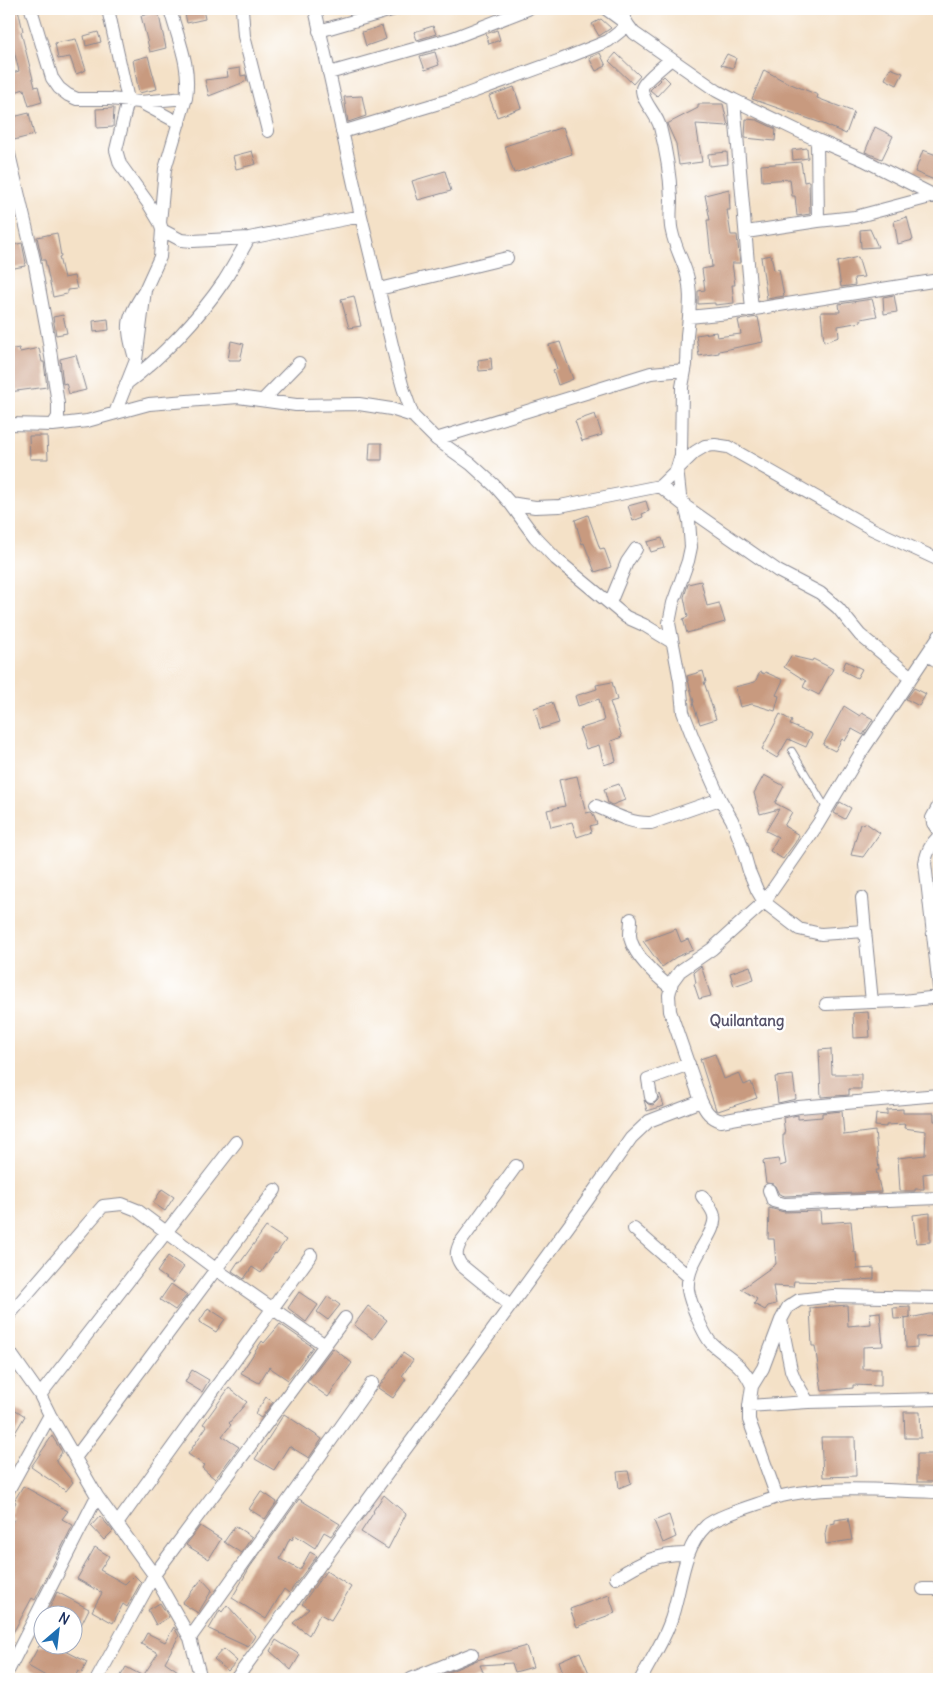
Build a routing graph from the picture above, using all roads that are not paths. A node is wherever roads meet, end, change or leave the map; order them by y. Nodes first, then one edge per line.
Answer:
1 (31, 9) edge
2 (108, 9) edge
3 (170, 9) edge
4 (242, 9) edge
5 (315, 9) edge
6 (395, 9) edge
7 (528, 9) edge
8 (606, 9) edge
9 (619, 9) edge
10 (628, 25) junction
11 (319, 31) junction
12 (671, 60) junction
13 (329, 73) junction
14 (186, 98) junction
15 (734, 100) junction
16 (134, 101) junction
17 (179, 123) junction
18 (268, 131) dead end
19 (342, 132) junction
20 (817, 140) junction
21 (9, 154) edge
22 (937, 197) edge
23 (361, 216) junction
24 (818, 221) junction
25 (161, 226) junction
26 (746, 232) junction
27 (249, 238) junction
28 (507, 258) dead end
29 (939, 280) edge
30 (379, 289) junction
31 (752, 310) junction
32 (689, 317) junction
33 (299, 363) dead end
34 (685, 370) junction
35 (126, 384) junction
36 (263, 400) junction
37 (115, 413) junction
38 (413, 416) junction
39 (9, 424) edge
40 (52, 425) junction
41 (436, 439) junction
42 (677, 468) junction
43 (660, 486) junction
44 (510, 502) junction
45 (685, 506) junction
46 (636, 549) dead end
47 (939, 560) edge
48 (610, 603) junction
49 (939, 636) edge
50 (672, 642) junction
51 (927, 655) junction
52 (939, 662) edge
53 (911, 678) junction
54 (792, 751) dead end
55 (720, 798) junction
56 (939, 805) edge
57 (596, 806) dead end
58 (826, 808) junction
59 (939, 834) edge
60 (862, 898) dead end
61 (764, 902) junction
62 (632, 919) dead end
63 (865, 931) junction
64 (671, 988) junction
65 (939, 988) edge
66 (939, 997) edge
67 (872, 1002) junction
68 (826, 1004) dead end
69 (688, 1064) junction
70 (939, 1095) edge
71 (652, 1097) dead end
72 (701, 1101) junction
73 (236, 1142) dead end
74 (516, 1166) dead end
75 (275, 1190) dead end
76 (769, 1190) dead end
77 (702, 1196) dead end
78 (939, 1198) edge
79 (634, 1229) dead end
80 (166, 1232) junction
81 (311, 1255) dead end
82 (216, 1270) junction
83 (689, 1276) junction
84 (939, 1298) edge
85 (510, 1305) junction
86 (273, 1309) junction
87 (9, 1315) edge
88 (345, 1318) dead end
89 (781, 1320) junction
90 (325, 1345) junction
91 (9, 1351) edge
92 (372, 1384) dead end
93 (752, 1386) junction
94 (40, 1395) junction
95 (939, 1399) edge
96 (808, 1402) junction
97 (749, 1406) junction
98 (50, 1415) junction
99 (75, 1458) junction
100 (9, 1489) edge
101 (939, 1492) edge
102 (97, 1496) junction
103 (777, 1497) junction
104 (116, 1524) junction
105 (688, 1554) junction
106 (154, 1576) junction
107 (616, 1578) dead end
108 (923, 1589) dead end
109 (939, 1589) edge
110 (190, 1638) junction
111 (472, 1654) dead end
112 (9, 1666) edge
113 (199, 1678) edge
114 (97, 1679) edge
115 (236, 1679) edge
116 (411, 1679) edge
117 (641, 1679) edge

1 - 16 street
2 - 16 street
3 - 14 street
4 - 18 street
5 - 11 street
6 - 11 street
7 - 13 street
8 - 10 street
9 - 10 street
10 - 12 street
10 - 19 street
11 - 13 street
12 - 15 street
12 - 32 street
13 - 19 street
14 - 16 street
14 - 17 street
15 - 20 street
15 - 26 street
16 - 17 street
16 - 25 street
17 - 25 street
19 - 23 street
20 - 22 street
20 - 24 street
21 - 40 street
22 - 24 street
23 - 27 street
23 - 30 street
24 - 26 street
25 - 27 street
25 - 35 street
26 - 31 street
27 - 35 street
28 - 30 street
29 - 31 street
30 - 38 street
31 - 32 street
32 - 34 street
33 - 36 street
34 - 41 street
34 - 42 street
35 - 37 street
36 - 37 street
36 - 38 street
37 - 40 street
38 - 41 street
39 - 40 street
41 - 44 street
42 - 43 street
42 - 45 street
42 - 47 street
43 - 44 street
43 - 45 street
44 - 48 street
45 - 50 street
45 - 53 street
46 - 48 street
48 - 50 street
49 - 51 street
50 - 55 street
51 - 52 street
51 - 53 street
53 - 58 street
54 - 58 lane
55 - 57 street
55 - 61 street
56 - 59 street
58 - 61 street
59 - 65 street
60 - 63 street
61 - 63 street
61 - 64 street
62 - 64 street
63 - 67 street
64 - 69 street
66 - 67 street
67 - 68 street
69 - 71 street
69 - 72 street
70 - 72 street
72 - 85 street
73 - 80 street
74 - 85 street
75 - 82 street
76 - 78 street
77 - 83 street
79 - 83 street
80 - 82 street
80 - 87 street
80 - 94 street
81 - 86 street
82 - 86 street
82 - 99 street
83 - 93 street
84 - 89 street
85 - 115 street
86 - 90 street
86 - 104 street
88 - 90 street
89 - 93 street
89 - 96 street
90 - 106 street
91 - 94 street
92 - 110 street
93 - 97 street
94 - 98 street
95 - 96 street
96 - 97 street
97 - 103 street
98 - 99 street
98 - 100 street
99 - 102 street
101 - 103 street
102 - 104 street
102 - 112 street
103 - 105 street
104 - 106 street
105 - 107 street
105 - 117 street
106 - 110 street
106 - 114 street
108 - 109 street
110 - 113 street
111 - 116 street

